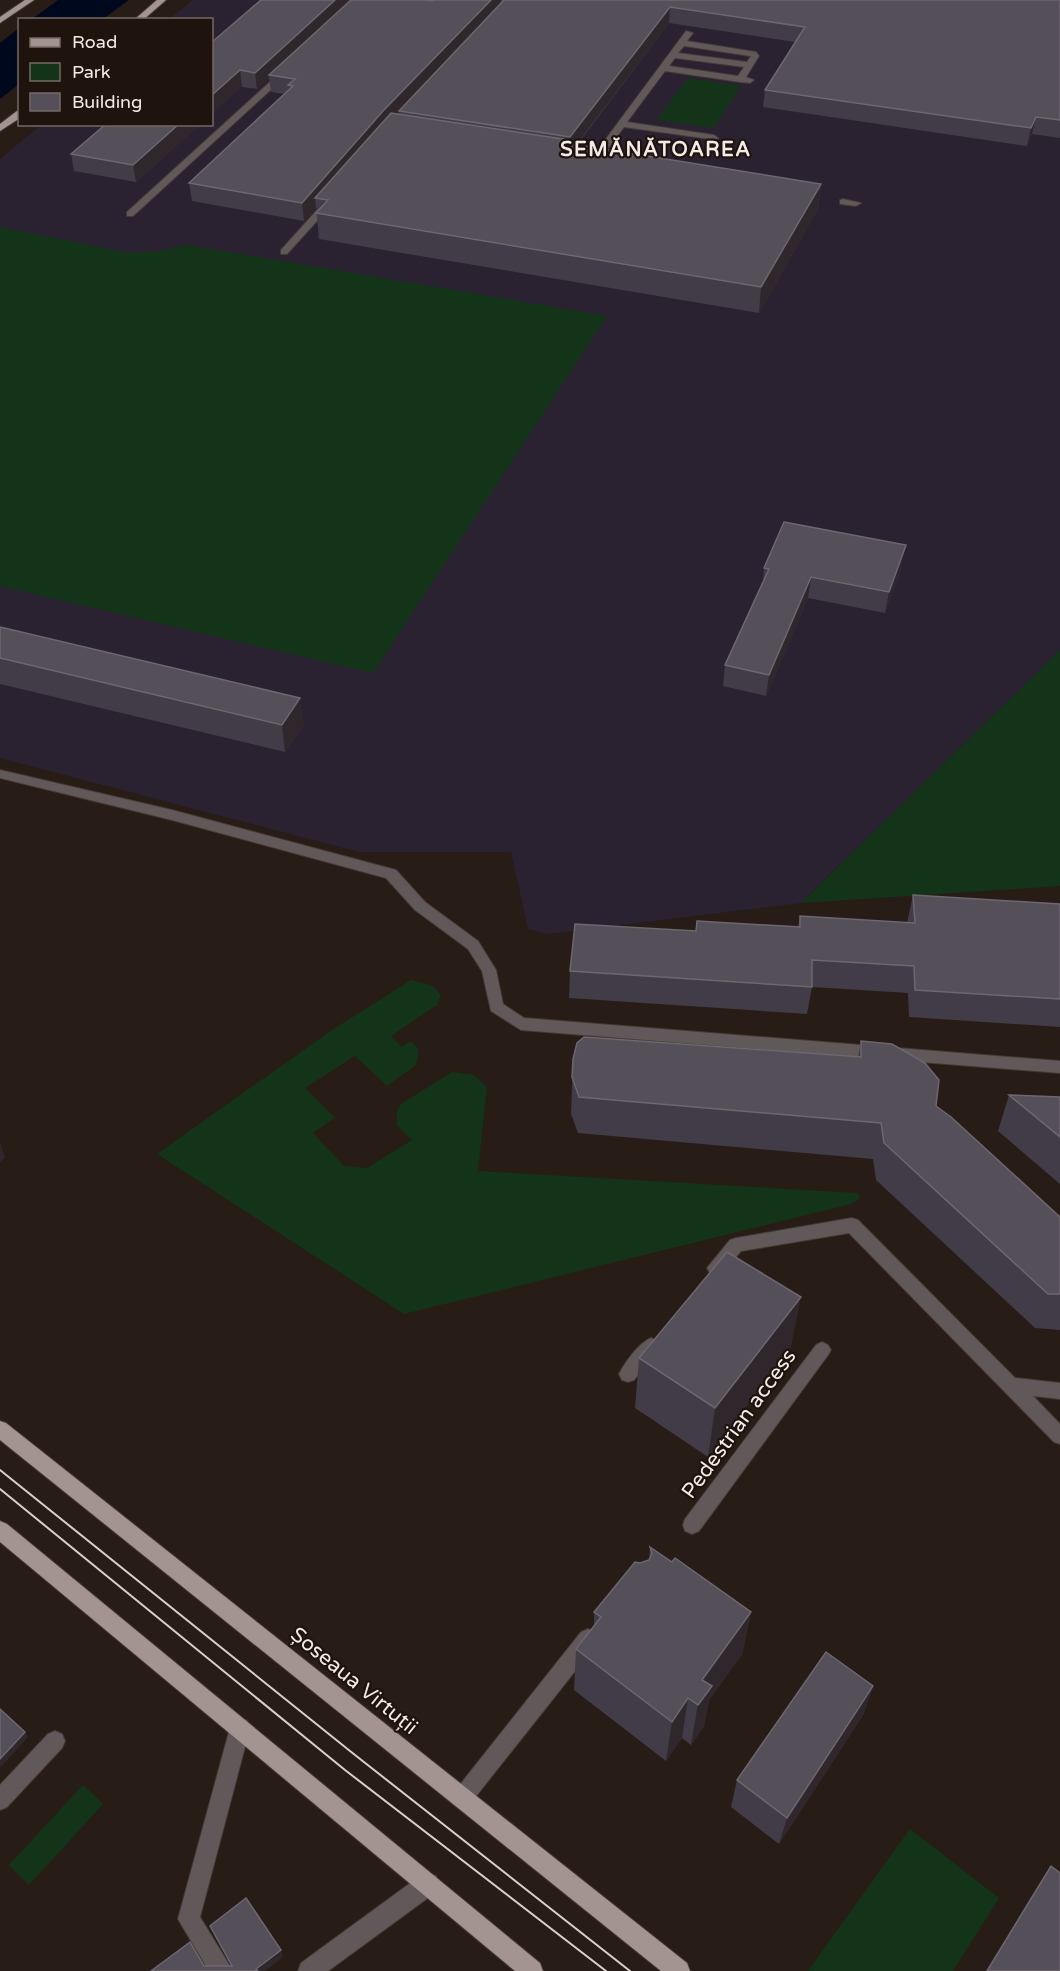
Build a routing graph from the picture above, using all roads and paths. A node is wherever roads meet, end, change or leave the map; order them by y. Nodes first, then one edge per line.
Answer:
1 (17, 0) edge
2 (30, 0) edge
3 (162, 0) edge
4 (0, 10) edge
5 (140, 18) edge
6 (0, 21) edge
7 (689, 33) dead end
8 (682, 44) junction
9 (674, 55) junction
10 (296, 63) edge
11 (281, 65) edge
12 (749, 65) junction
13 (664, 68) junction
14 (294, 75) edge
15 (740, 78) junction
16 (750, 80) dead end
17 (18, 114) edge
18 (621, 124) junction
19 (212, 127) dead end
20 (0, 128) edge
21 (234, 131) dead end
22 (714, 138) dead end
23 (582, 161) edge
24 (153, 181) dead end
25 (177, 185) dead end
26 (340, 188) edge
27 (843, 202) dead end
28 (856, 204) dead end
29 (118, 213) dead end
30 (130, 214) dead end
31 (143, 217) dead end
32 (284, 252) dead end
33 (0, 774) edge
34 (1060, 1068) edge
35 (707, 1279) edge
36 (664, 1331) edge
37 (822, 1350) dead end
38 (628, 1374) dead end
39 (1011, 1386) junction
40 (1060, 1391) edge
41 (0, 1429) edge
42 (1060, 1436) edge
43 (692, 1526) dead end
44 (0, 1530) edge
45 (599, 1626) edge
46 (240, 1728) junction
47 (55, 1741) dead end
48 (462, 1798) junction
49 (0, 1800) edge
50 (428, 1884) junction
51 (526, 1969) edge
52 (222, 1971) edge
53 (309, 1971) edge
54 (679, 1971) edge

1 - 4 main road
2 - 6 main road
3 - 5 main road
7 - 8 street
8 - 9 street
8 - 12 street
9 - 12 street
9 - 13 street
10 - 30 street
11 - 19 street
12 - 15 street
13 - 15 street
13 - 18 street
14 - 21 street
15 - 16 street
17 - 20 main road
18 - 22 street
18 - 23 street
24 - 29 street
25 - 31 street
26 - 32 street
27 - 28 street
33 - 34 street
35 - 39 street
36 - 38 street
37 - 43 street, Pedestrian access
39 - 40 street
39 - 42 street
41 - 48 main road, Șoseaua Virtuții
44 - 46 main road
45 - 48 street
46 - 50 main road
46 - 52 street
47 - 49 street
48 - 54 main road, Șoseaua Virtuții
50 - 51 main road
50 - 53 street

